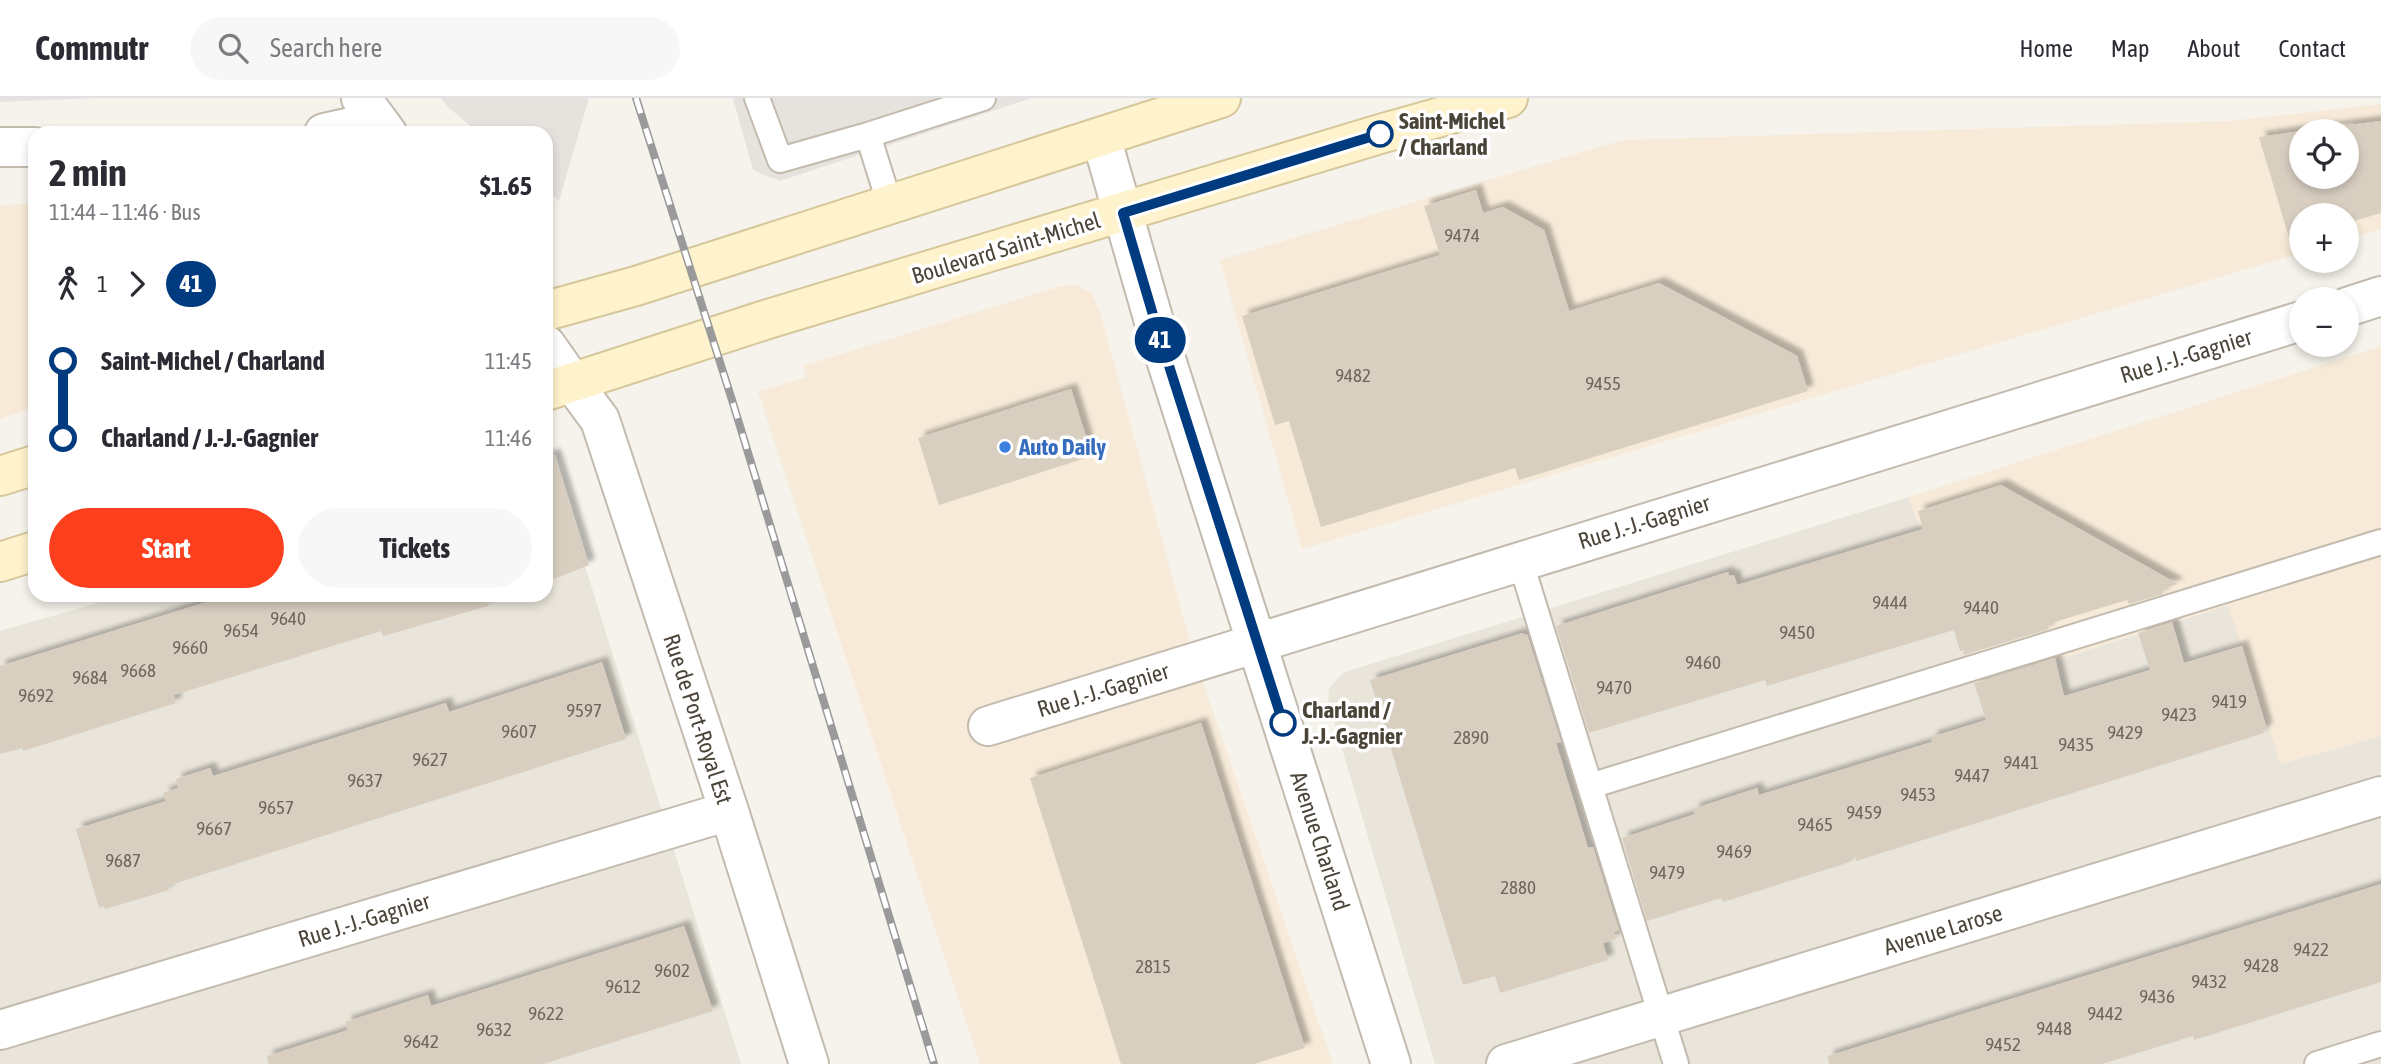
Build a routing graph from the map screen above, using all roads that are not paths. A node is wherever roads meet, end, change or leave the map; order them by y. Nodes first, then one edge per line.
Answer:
1 (757, 98) edge
2 (983, 98) edge
3 (1508, 98) edge
4 (1207, 100) edge
5 (375, 117) edge
6 (346, 126) edge
7 (868, 135) junction
8 (1101, 137) junction
9 (0, 147) edge
10 (28, 147) edge
11 (890, 205) junction
12 (1123, 213) junction
13 (2381, 296) edge
14 (2359, 303) edge
15 (553, 309) edge
16 (2289, 325) edge
17 (553, 367) edge
18 (559, 386) edge
19 (28, 467) edge
20 (0, 476) edge
21 (2381, 542) edge
22 (28, 553) edge
23 (1520, 560) junction
24 (0, 562) edge
25 (1258, 643) junction
26 (988, 726) dead end
27 (1590, 786) junction
28 (2381, 796) edge
29 (729, 811) junction
30 (1660, 1017) junction
31 (0, 1030) edge
32 (2381, 1044) edge
33 (809, 1064) edge
34 (1391, 1064) edge
35 (1506, 1064) edge
36 (1676, 1064) edge
37 (2317, 1064) edge

1 - 7 lane
2 - 7 lane
3 - 12 main road, Boulevard Saint-Michel
4 - 8 main road
5 - 6 street
7 - 11 lane
8 - 11 main road
8 - 12 street, Avenue Charland
9 - 10 street
11 - 15 main road
12 - 18 main road, Boulevard Saint-Michel
12 - 25 street, Avenue Charland
13 - 14 street
16 - 23 street, Rue J.-J.-Gagnier
17 - 18 street, Rue de Port-Royal Est
18 - 29 street, Rue de Port-Royal Est
19 - 20 main road
21 - 27 lane
22 - 24 main road
23 - 25 street, Rue J.-J.-Gagnier
23 - 27 lane
25 - 26 street, Rue J.-J.-Gagnier
25 - 34 street, Avenue Charland
27 - 30 lane
28 - 30 street, Avenue Larose
29 - 31 street, Rue J.-J.-Gagnier
29 - 33 street, Rue de Port-Royal Est
30 - 35 street, Avenue Larose
30 - 36 lane
32 - 37 lane

